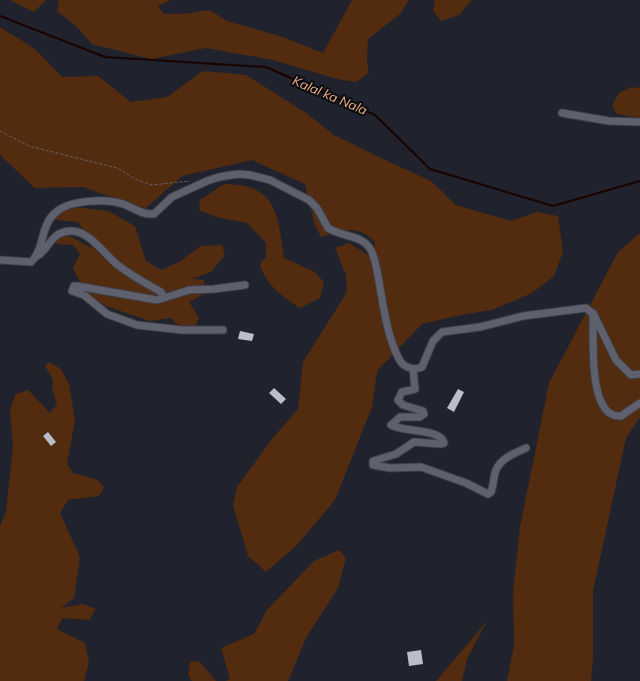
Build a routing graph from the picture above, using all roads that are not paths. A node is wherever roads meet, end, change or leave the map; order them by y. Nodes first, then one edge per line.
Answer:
1 (562, 113) dead end
2 (640, 122) edge
3 (37, 257) junction
4 (0, 260) edge
5 (245, 285) dead end
6 (164, 298) junction
7 (588, 309) junction
8 (223, 330) dead end
9 (413, 369) junction
10 (640, 374) edge
11 (640, 403) edge
12 (526, 448) dead end

1 - 2 street
3 - 4 street
3 - 6 street
3 - 9 street
5 - 6 street
6 - 8 street
7 - 9 street
7 - 10 street
7 - 11 street
9 - 12 street

